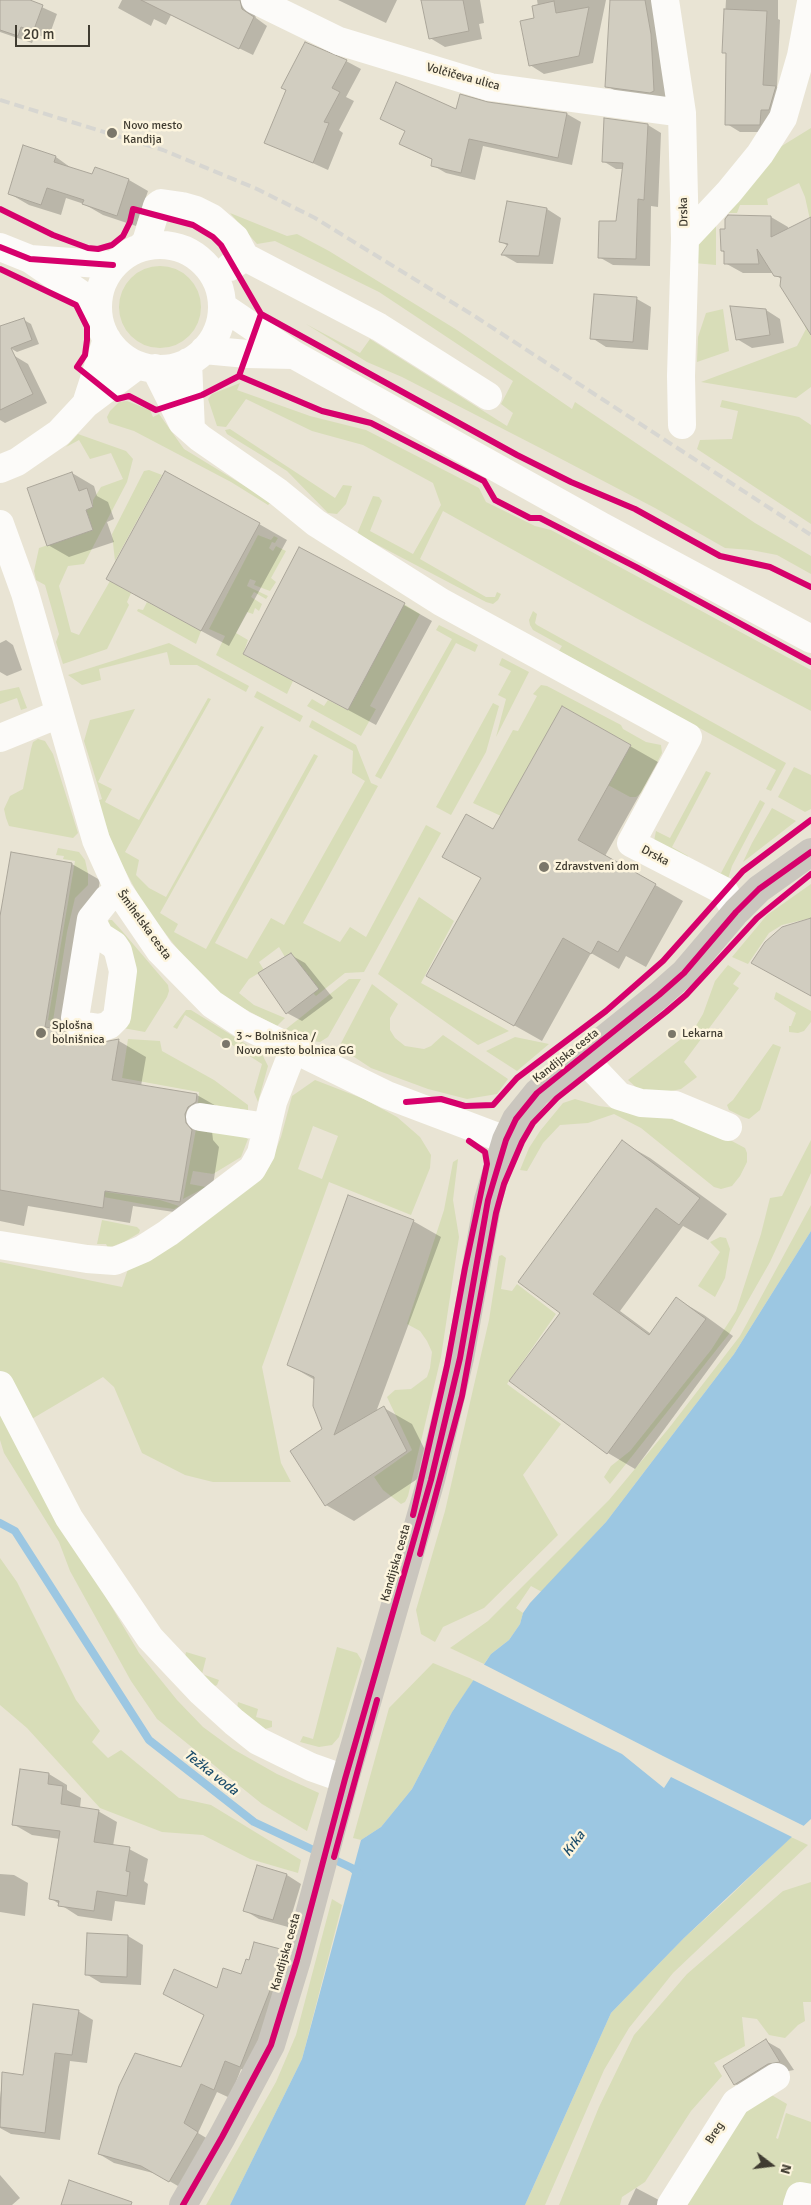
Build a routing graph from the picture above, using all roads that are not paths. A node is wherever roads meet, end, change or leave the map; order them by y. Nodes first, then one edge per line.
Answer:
1 (255, 0) edge
2 (665, 0) edge
3 (811, 2) edge
4 (682, 113) junction
5 (685, 239) junction
6 (0, 247) edge
7 (141, 247) junction
8 (245, 257) junction
9 (30, 259) junction
10 (113, 265) junction
11 (215, 279) junction
12 (222, 306) junction
13 (98, 309) junction
14 (107, 339) junction
15 (294, 355) junction
16 (196, 356) junction
17 (147, 367) junction
18 (488, 396) dead end
19 (86, 404) junction
20 (682, 425) dead end
21 (191, 430) junction
22 (0, 469) edge
23 (0, 524) edge
24 (811, 639) edge
25 (59, 714) junction
26 (0, 738) edge
27 (811, 852) edge
28 (119, 891) junction
29 (736, 912) junction
30 (91, 919) dead end
31 (293, 1051) junction
32 (582, 1057) junction
33 (200, 1117) dead end
34 (267, 1127) junction
35 (728, 1127) dead end
36 (506, 1140) junction
37 (0, 1245) edge
38 (0, 1385) edge
39 (342, 1790) junction
40 (776, 2078) dead end
41 (183, 2205) edge
42 (670, 2205) edge

1 - 4 street, Volčičeva ulica
2 - 4 street, Drska
3 - 5 street
4 - 5 street, Drska
5 - 20 street, Drska
6 - 9 street
7 - 8 street
7 - 10 street
7 - 11 street
8 - 11 street
8 - 18 street
9 - 10 street
9 - 13 street
10 - 13 street
11 - 12 street
12 - 15 street
12 - 16 street
13 - 14 street
14 - 17 street
14 - 19 street
15 - 16 street
15 - 24 street
16 - 17 street
16 - 21 street
17 - 19 street
17 - 21 street
19 - 22 street
21 - 29 street, Drska
23 - 25 street, Šmihelska cesta
25 - 26 street
25 - 28 street, Šmihelska cesta
27 - 29 main road, Kandijska cesta
28 - 30 street
28 - 31 street, Šmihelska cesta
29 - 32 main road, Kandijska cesta
31 - 34 street
31 - 36 street, Šmihelska cesta
32 - 35 street
32 - 36 main road, Kandijska cesta
33 - 34 street
34 - 37 street
36 - 39 main road, Kandijska cesta
38 - 39 street
39 - 41 main road, Kandijska cesta
40 - 42 street, Breg

